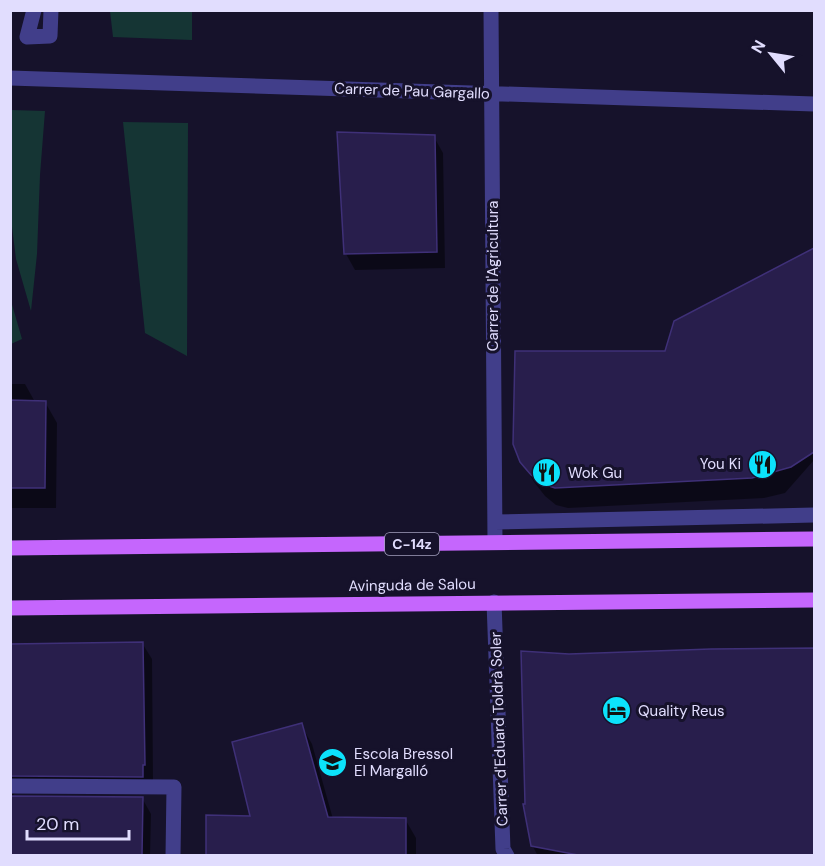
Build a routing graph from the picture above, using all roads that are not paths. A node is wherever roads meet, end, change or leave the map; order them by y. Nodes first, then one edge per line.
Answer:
1 (34, 10) edge
2 (51, 10) edge
3 (491, 10) edge
4 (10, 78) edge
5 (491, 94) junction
6 (814, 104) edge
7 (814, 515) edge
8 (495, 522) junction
9 (814, 539) edge
10 (495, 543) junction
11 (10, 548) edge
12 (814, 600) edge
13 (494, 602) junction
14 (10, 608) edge
15 (10, 786) edge
16 (173, 855) edge
17 (507, 855) edge

1 - 2 street
3 - 5 street, Carrer de l'Agricultura
4 - 5 street, Carrer de Pau Gargallo
5 - 6 street, Carrer de Pau Gargallo
5 - 8 street, Carrer de l'Agricultura
7 - 8 street
8 - 10 street, Carrer de l'Agricultura
9 - 10 main road, C-14z
10 - 11 main road, C-14z
12 - 13 main road, Avinguda de Salou
13 - 14 main road, Avinguda de Salou
13 - 17 street, Carrer d'Eduard Toldrà Soler
15 - 16 street

